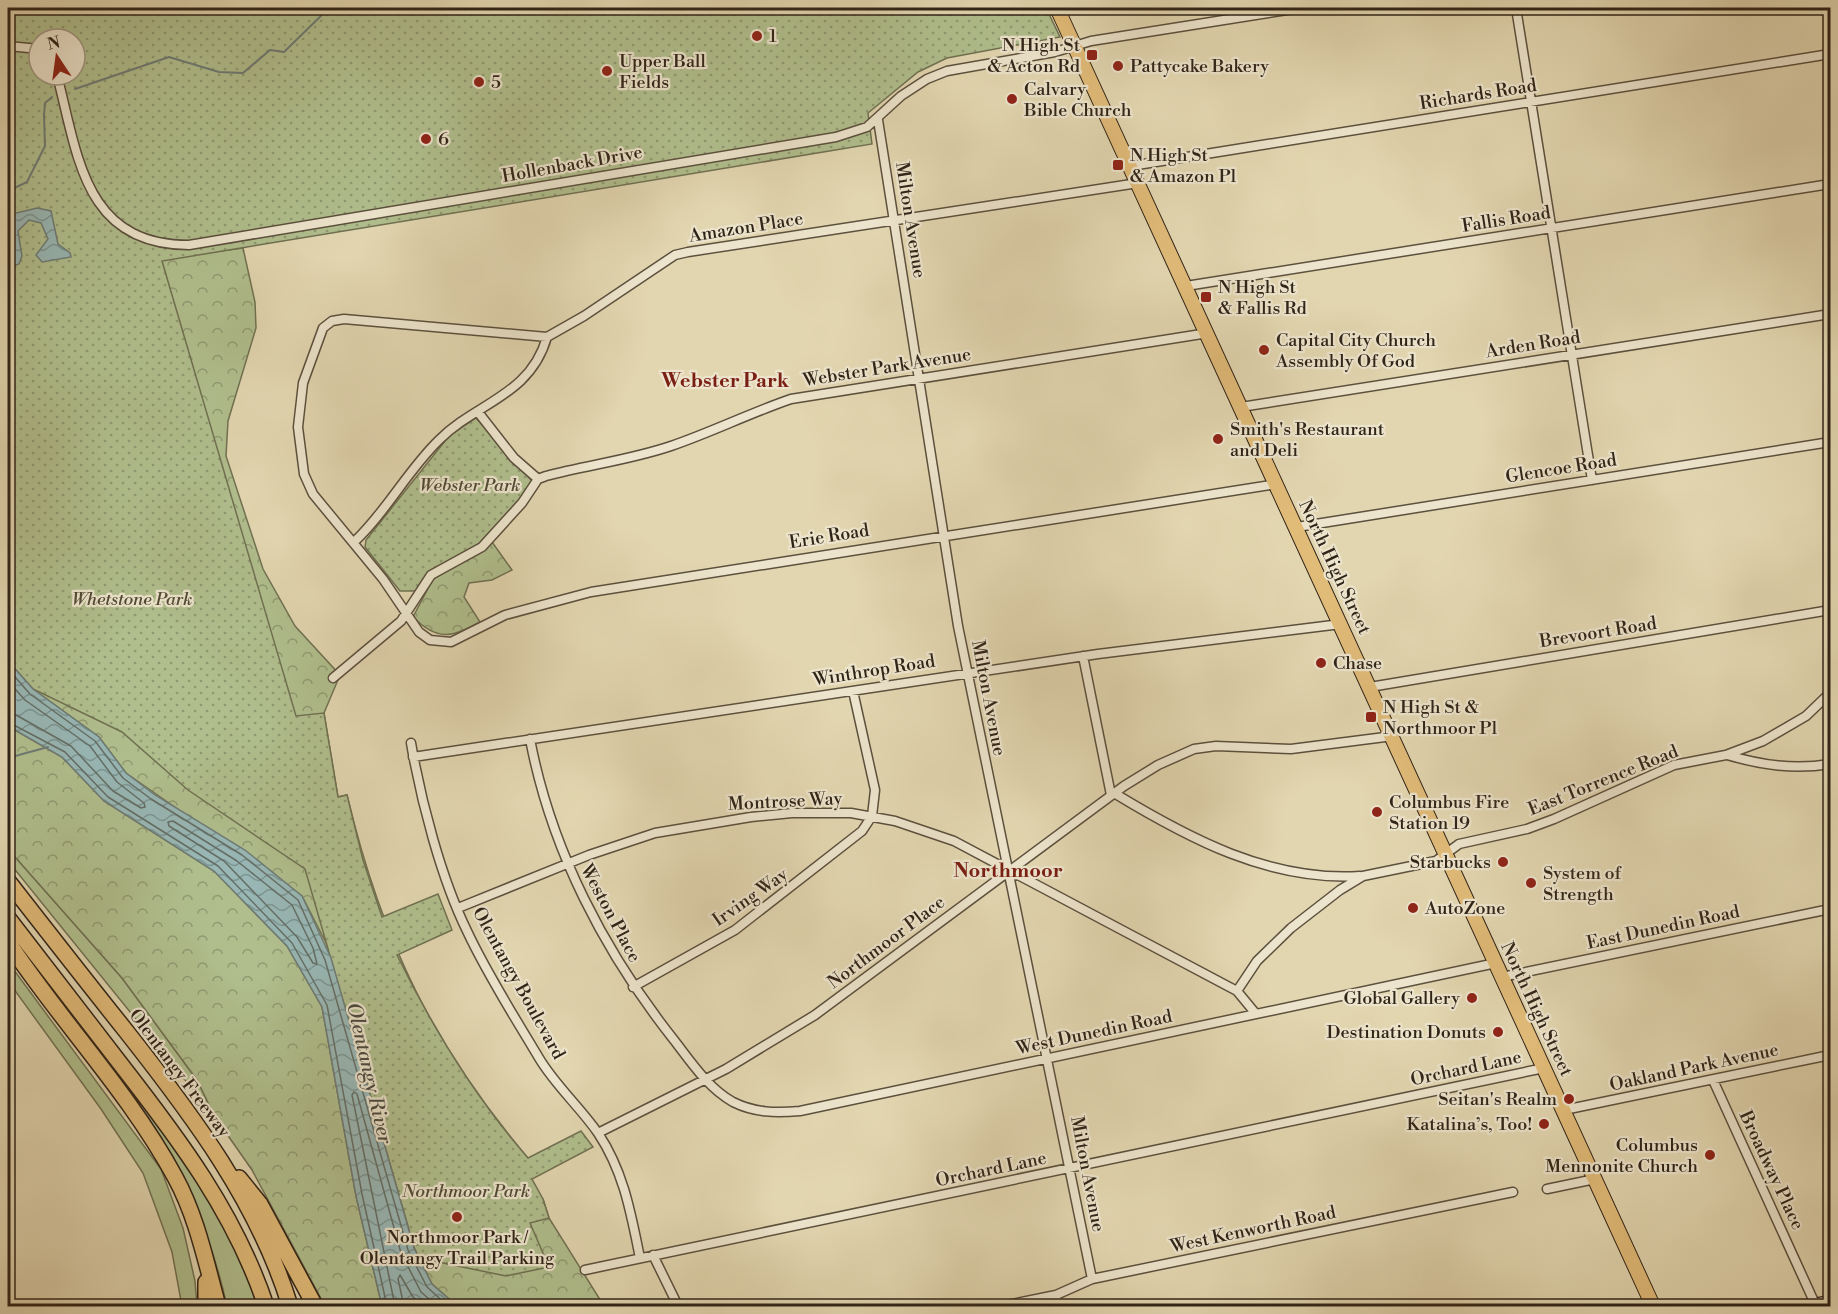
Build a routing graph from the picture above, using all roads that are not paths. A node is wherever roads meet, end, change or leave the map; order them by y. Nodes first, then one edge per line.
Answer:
1 (1057, 8) edge
2 (1300, 8) edge
3 (1516, 8) edge
4 (1075, 45) junction
5 (8, 46) edge
6 (27, 48) edge
7 (1830, 54) edge
8 (60, 87) edge
9 (1530, 102) junction
10 (878, 120) junction
11 (1131, 166) junction
12 (1138, 183) junction
13 (1830, 184) edge
14 (894, 220) junction
15 (1551, 228) junction
16 (1186, 286) junction
17 (1830, 314) edge
18 (1208, 333) junction
19 (547, 337) junction
20 (1570, 355) junction
21 (918, 377) junction
22 (1241, 407) junction
23 (478, 412) junction
24 (1830, 442) edge
25 (537, 479) junction
26 (1592, 480) junction
27 (1277, 484) junction
28 (1297, 527) junction
29 (943, 535) junction
30 (354, 542) junction
31 (395, 595) junction
32 (417, 596) junction
33 (1830, 610) edge
34 (407, 614) junction
35 (1341, 624) junction
36 (1083, 656) junction
37 (967, 673) junction
38 (333, 678) dead end
39 (1370, 687) junction
40 (853, 691) junction
41 (1830, 693) edge
42 (1393, 736) junction
43 (530, 739) junction
44 (411, 743) dead end
45 (1726, 754) junction
46 (413, 757) junction
47 (1830, 764) edge
48 (1113, 794) junction
49 (872, 816) junction
50 (1446, 854) junction
51 (566, 863) junction
52 (1008, 870) junction
53 (1364, 876) junction
54 (8, 881) edge
55 (458, 908) junction
56 (1830, 909) edge
57 (8, 918) edge
58 (8, 942) edge
59 (1496, 963) junction
60 (1502, 977) junction
61 (633, 987) junction
62 (1237, 990) junction
63 (1256, 1014) junction
64 (1830, 1055) edge
65 (1047, 1058) junction
66 (1544, 1068) junction
67 (706, 1080) junction
68 (1713, 1080) junction
69 (1564, 1110) junction
70 (598, 1133) junction
71 (226, 1167) junction
72 (1070, 1169) junction
73 (1595, 1179) junction
74 (1547, 1189) dead end
75 (1513, 1192) dead end
76 (653, 1255) junction
77 (640, 1258) junction
78 (206, 1264) junction
79 (585, 1270) dead end
80 (1092, 1279) junction
81 (1056, 1295) junction
82 (1830, 1302) edge
83 (206, 1306) edge
84 (218, 1306) edge
85 (266, 1306) edge
86 (290, 1306) edge
87 (315, 1306) edge
88 (678, 1306) edge
89 (1002, 1306) edge
90 (1058, 1306) edge
91 (1653, 1306) edge
92 (1814, 1306) edge

1 - 4 main road, North High Street
2 - 4 street, Hollenback Drive
3 - 9 street
4 - 10 street, Hollenback Drive
4 - 11 main road, North High Street
5 - 6 street
7 - 9 street, Richards Road
8 - 10 street, Hollenback Drive
9 - 11 street, Richards Road
9 - 15 street
10 - 14 street, Milton Avenue
11 - 12 main road, North High Street
12 - 14 street, Amazon Place
12 - 16 main road, North High Street
13 - 15 street, Fallis Road
14 - 19 street, Amazon Place
14 - 21 street, Milton Avenue
15 - 16 street, Fallis Road
15 - 20 street
16 - 18 main road, North High Street
17 - 20 street, Arden Road
18 - 21 street, Webster Park Avenue
18 - 22 main road, North High Street
19 - 23 street
19 - 30 street
20 - 22 street, Arden Road
20 - 26 street
21 - 25 street, Webster Park Avenue
21 - 29 street, Milton Avenue
22 - 27 main road, North High Street
23 - 25 street
23 - 30 street
24 - 26 street, Glencoe Road
25 - 32 street
26 - 28 street, Glencoe Road
27 - 28 main road, North High Street
27 - 29 street, Erie Road
28 - 35 main road, North High Street
29 - 34 street, Erie Road
29 - 37 street, Milton Avenue
30 - 31 street
31 - 32 street
31 - 34 street
32 - 34 street
33 - 39 street, Brevoort Road
34 - 38 street
35 - 36 street, Winthrop Road
35 - 39 main road, North High Street
36 - 37 street, Winthrop Road
36 - 48 street
37 - 40 street, Winthrop Road
37 - 52 street, Milton Avenue
39 - 42 main road, North High Street
40 - 43 street, Winthrop Road
40 - 49 street
41 - 45 street, East Torrence Road
42 - 48 street, Northmoor Place
42 - 50 main road, North High Street
43 - 46 street, Winthrop Road
43 - 51 street, Weston Place
44 - 46 street, Olentangy Boulevard
45 - 47 street
45 - 50 street, East Torrence Road
46 - 55 street, Olentangy Boulevard
48 - 52 street, Northmoor Place
48 - 53 street
49 - 51 street, Montrose Way
49 - 52 street, Montrose Way
49 - 61 street, Irving Way
50 - 53 street, East Torrence Road
50 - 59 main road, North High Street
51 - 55 street, Montrose Way
51 - 61 street, Weston Place
52 - 62 street, Montrose Way
52 - 65 street, Milton Avenue
52 - 67 street, Northmoor Place
53 - 62 street
54 - 71 highway, Olentangy Freeway
55 - 70 street, Olentangy Boulevard
56 - 60 street, East Dunedin Road
57 - 85 highway
58 - 78 highway
59 - 60 main road, North High Street
59 - 63 street, West Dunedin Road
60 - 66 main road, North High Street
61 - 67 street, Weston Place
62 - 63 street, Montrose Way
63 - 65 street, West Dunedin Road
64 - 68 street, Oakland Park Avenue
65 - 67 street, West Dunedin Road
65 - 72 street, Milton Avenue
66 - 69 main road, North High Street
66 - 72 street, Orchard Lane
67 - 70 street, Northmoor Place
68 - 69 street, Oakland Park Avenue
68 - 92 street, Broadway Place
69 - 73 main road, North High Street
70 - 77 street, Olentangy Boulevard
71 - 86 highway, Olentangy Freeway
71 - 87 highway
72 - 76 street, Orchard Lane
72 - 80 street, Milton Avenue
73 - 74 street
73 - 91 main road, North High Street
75 - 80 street, West Kenworth Road
76 - 77 street, Orchard Lane
76 - 88 street
77 - 79 street, Orchard Lane
78 - 83 highway
78 - 84 highway
80 - 81 street, West Kenworth Road
81 - 89 street, West Kenworth Road
81 - 90 street
82 - 92 main road

